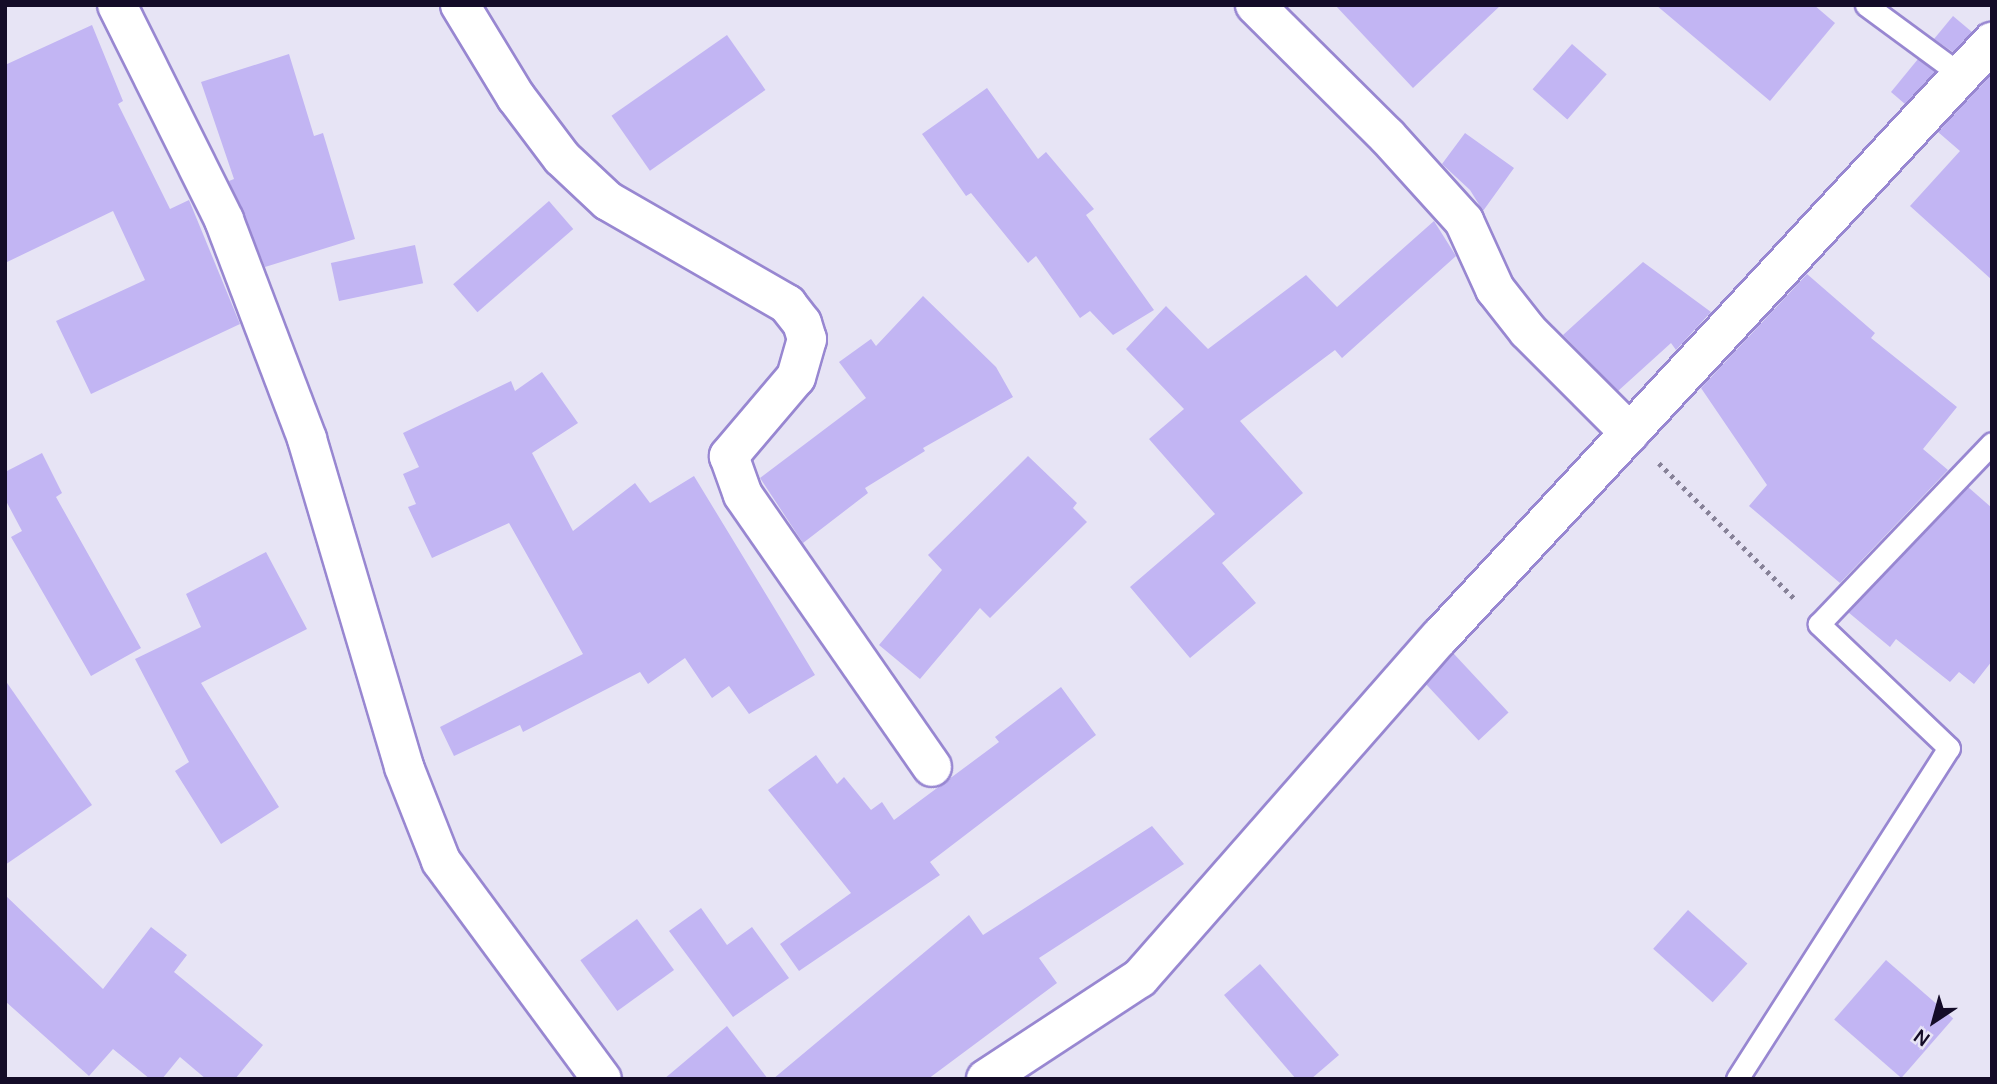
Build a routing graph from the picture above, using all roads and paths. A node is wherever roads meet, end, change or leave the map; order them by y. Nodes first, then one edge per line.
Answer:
1 (117, 5) edge
2 (460, 5) edge
3 (1255, 5) edge
4 (1866, 5) edge
5 (1992, 42) edge
6 (1964, 77) junction
7 (1630, 433) junction
8 (1992, 443) edge
9 (1819, 624) junction
10 (932, 767) dead end
11 (602, 1079) edge
12 (986, 1079) edge
13 (1737, 1079) edge

1 - 11 street
2 - 10 street
3 - 7 street
4 - 6 lane
5 - 6 street
6 - 7 street
7 - 9 path
7 - 12 street
8 - 9 lane
9 - 13 lane

